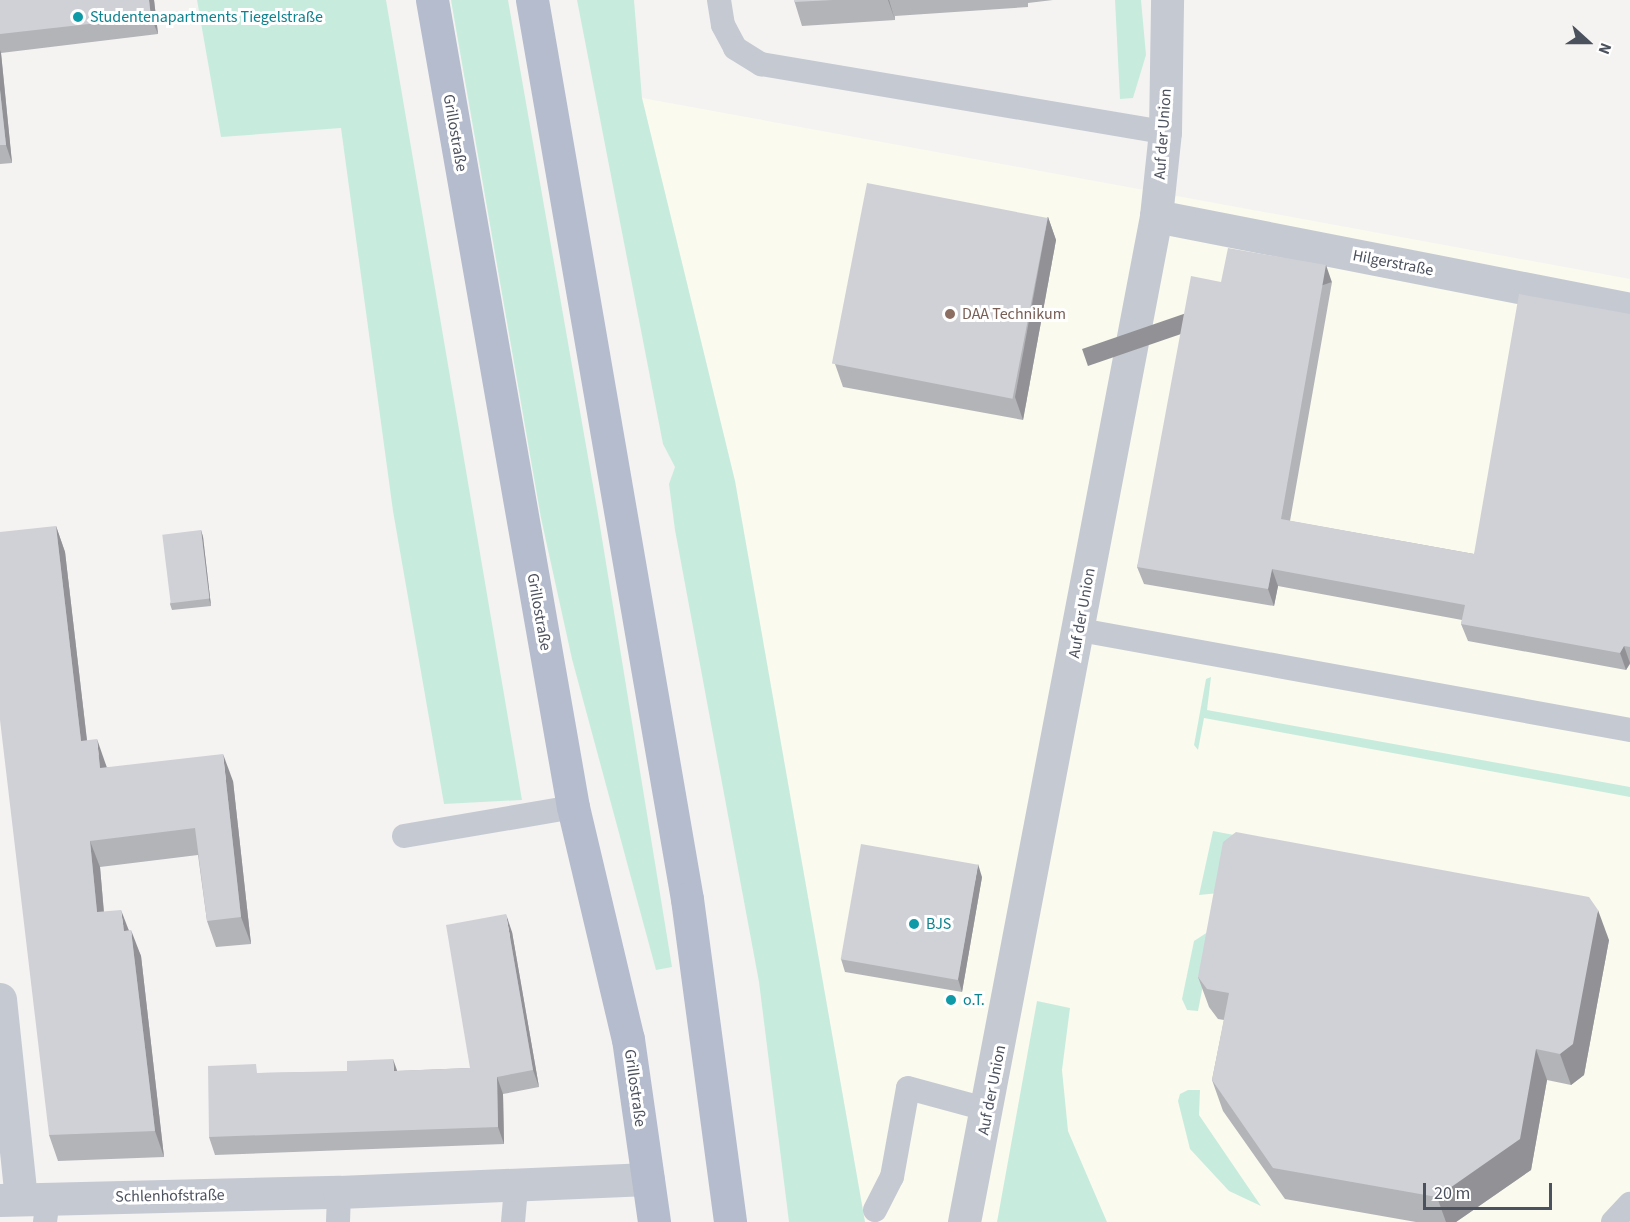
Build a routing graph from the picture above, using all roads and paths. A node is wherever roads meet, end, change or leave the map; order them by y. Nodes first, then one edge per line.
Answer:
1 (432, 0) edge
2 (532, 0) edge
3 (719, 0) edge
4 (1167, 0) edge
5 (1165, 132) junction
6 (1156, 216) junction
7 (1630, 309) edge
8 (1080, 630) junction
9 (1630, 730) edge
10 (573, 807) junction
11 (404, 836) dead end
12 (0, 999) edge
13 (989, 1110) junction
14 (648, 1179) junction
15 (516, 1186) junction
16 (28, 1204) edge
17 (1630, 1204) edge
18 (338, 1207) edge
19 (875, 1210) dead end
20 (513, 1222) edge
21 (654, 1222) edge
22 (730, 1222) edge
23 (964, 1222) edge
24 (1613, 1222) edge

1 - 10 main road, Grillostraße
2 - 22 main road
3 - 5 lane
4 - 5 street, Auf der Union
5 - 6 street, Auf der Union
6 - 7 street, Hilgerstraße
6 - 8 street, Auf der Union
8 - 9 lane
8 - 13 street, Auf der Union
10 - 11 lane
10 - 14 main road, Grillostraße
12 - 16 street
13 - 19 lane
13 - 23 street, Auf der Union
14 - 15 street, Schlenhofstraße
14 - 21 main road, Grillostraße
15 - 18 street, Schlenhofstraße
15 - 20 lane
16 - 18 street, Schlenhofstraße
17 - 24 lane

